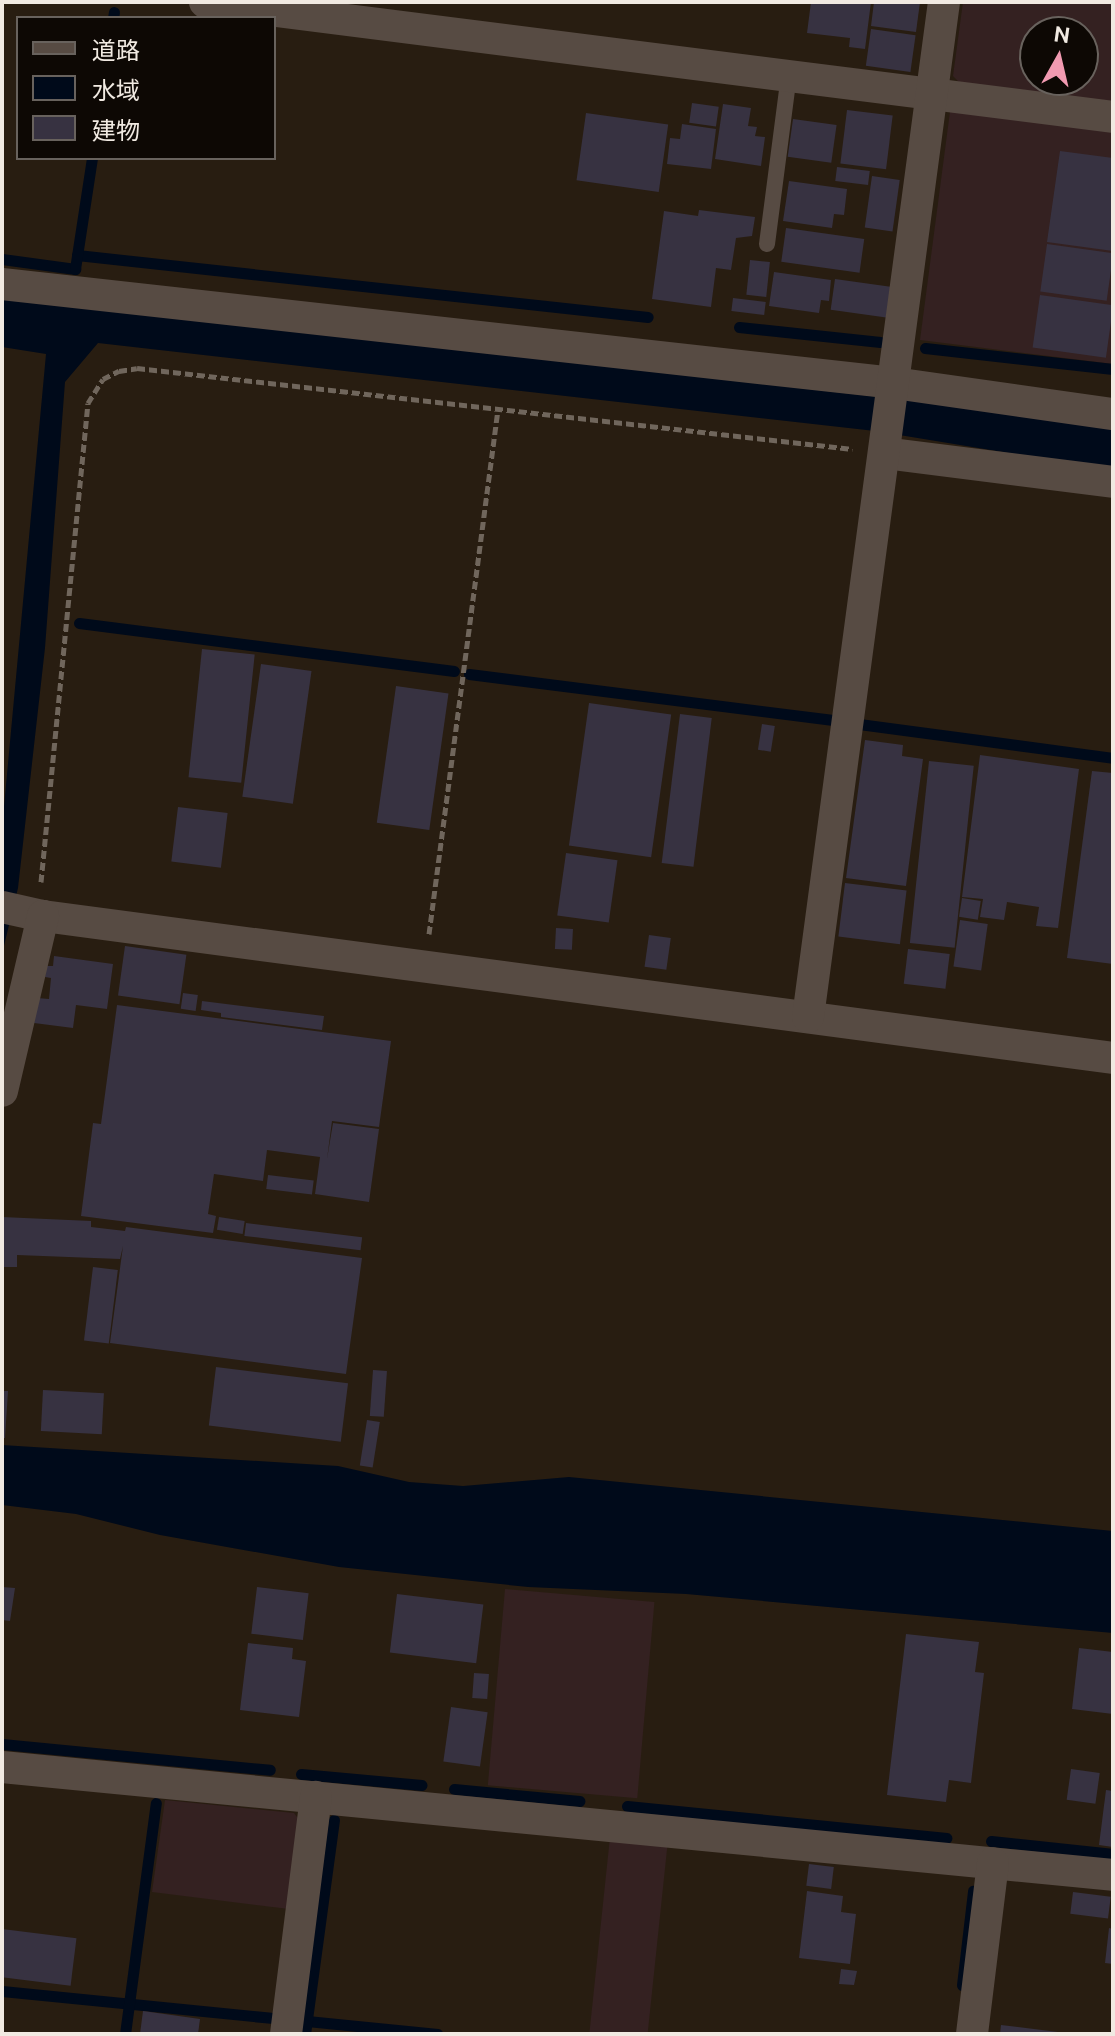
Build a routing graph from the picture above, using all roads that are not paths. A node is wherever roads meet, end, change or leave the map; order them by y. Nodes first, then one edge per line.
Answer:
1 (205, 2) edge
2 (944, 2) edge
3 (338, 10) edge
4 (789, 75) junction
5 (933, 93) junction
6 (1113, 117) edge
7 (767, 244) dead end
8 (2, 284) edge
9 (893, 389) junction
10 (1113, 414) edge
11 (885, 447) junction
12 (1113, 482) edge
13 (26, 912) edge
14 (808, 1017) junction
15 (1113, 1058) edge
16 (2, 1091) edge
17 (2, 1767) edge
18 (316, 1797) junction
19 (993, 1863) junction
20 (1113, 1875) edge
21 (286, 2034) edge
22 (972, 2034) edge

1 - 3 street
2 - 5 street
3 - 4 street
4 - 5 street
4 - 7 lane
5 - 6 street
5 - 9 street
8 - 9 street
9 - 10 street
9 - 11 street
11 - 12 street
11 - 14 street
13 - 14 street
13 - 16 street
14 - 15 street
17 - 18 street
18 - 19 street
18 - 21 street
19 - 20 street
19 - 22 street

